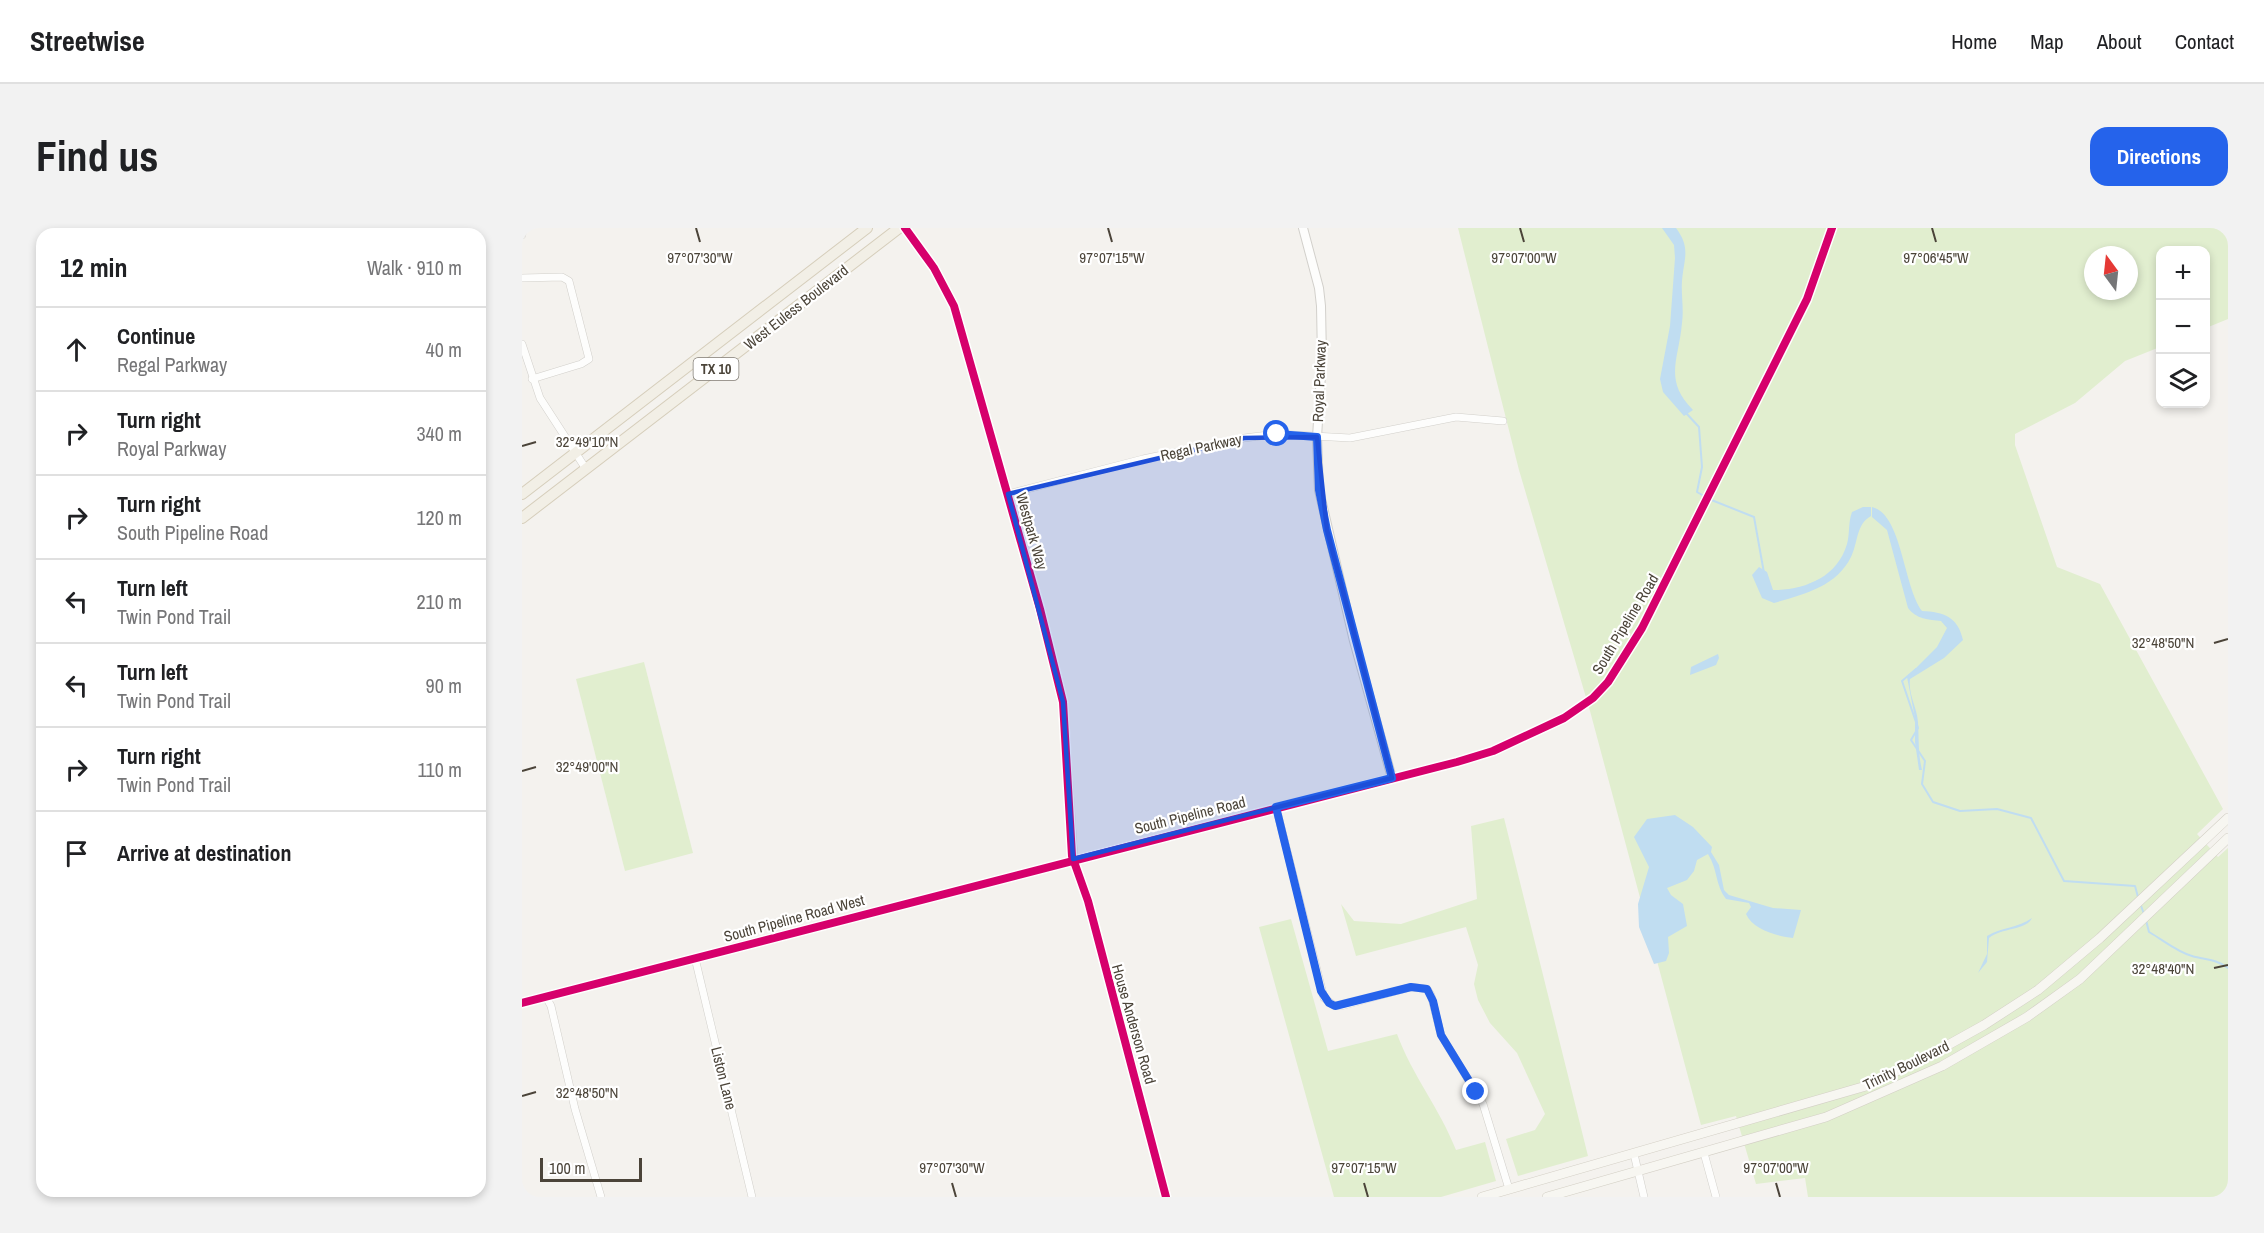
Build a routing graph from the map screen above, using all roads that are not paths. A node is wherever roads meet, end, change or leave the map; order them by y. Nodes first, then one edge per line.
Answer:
1 (523, 228) edge
2 (867, 228) edge
3 (899, 228) edge
4 (905, 228) edge
5 (1303, 228) edge
6 (1832, 228) edge
7 (522, 235) edge
8 (522, 278) edge
9 (522, 344) edge
10 (532, 379) junction
11 (666, 383) junction
12 (678, 398) junction
13 (1503, 421) dead end
14 (1317, 437) junction
15 (574, 454) junction
16 (586, 469) junction
17 (522, 494) edge
18 (1008, 494) junction
19 (522, 518) edge
20 (1392, 778) junction
21 (1276, 807) junction
22 (2228, 818) edge
23 (2228, 838) edge
24 (1073, 859) junction
25 (695, 958) junction
26 (546, 997) junction
27 (522, 1003) edge
28 (1704, 1153) junction
29 (1634, 1154) junction
30 (1637, 1171) junction
31 (1509, 1189) junction
32 (601, 1197) edge
33 (752, 1197) edge
34 (1166, 1197) edge
35 (1482, 1197) edge
36 (1547, 1197) edge
37 (1644, 1197) edge
38 (1716, 1197) edge

1 - 7 street
2 - 11 main road, West Euless Boulevard / TX 10
3 - 12 main road, West Euless Boulevard / TX 10
4 - 18 street, Westpark Way
5 - 14 street, Royal Parkway
6 - 20 street, South Pipeline Road
8 - 10 street
9 - 10 street
10 - 15 street
11 - 12 main road
11 - 15 main road, West Euless Boulevard / TX 10
12 - 16 main road, West Euless Boulevard / TX 10
13 - 14 street, Regal Parkway
14 - 18 street, Regal Parkway
14 - 20 street, Royal Parkway
15 - 16 street
15 - 17 main road, West Euless Boulevard / TX 10
16 - 19 main road, West Euless Boulevard / TX 10
18 - 24 street, Westpark Way
20 - 21 street, South Pipeline Road
21 - 24 street, South Pipeline Road
21 - 31 street
22 - 29 main road, Trinity Boulevard
23 - 28 main road, Trinity Boulevard
24 - 25 street, South Pipeline Road West
24 - 34 street, House Anderson Road
25 - 26 street, South Pipeline Road West
25 - 33 street, Liston Lane
26 - 27 street, South Pipeline Road West
26 - 32 street
28 - 30 main road, Trinity Boulevard
28 - 38 street
29 - 30 street
29 - 31 main road, Trinity Boulevard
30 - 36 main road, Trinity Boulevard
30 - 37 street
31 - 35 main road, Trinity Boulevard

